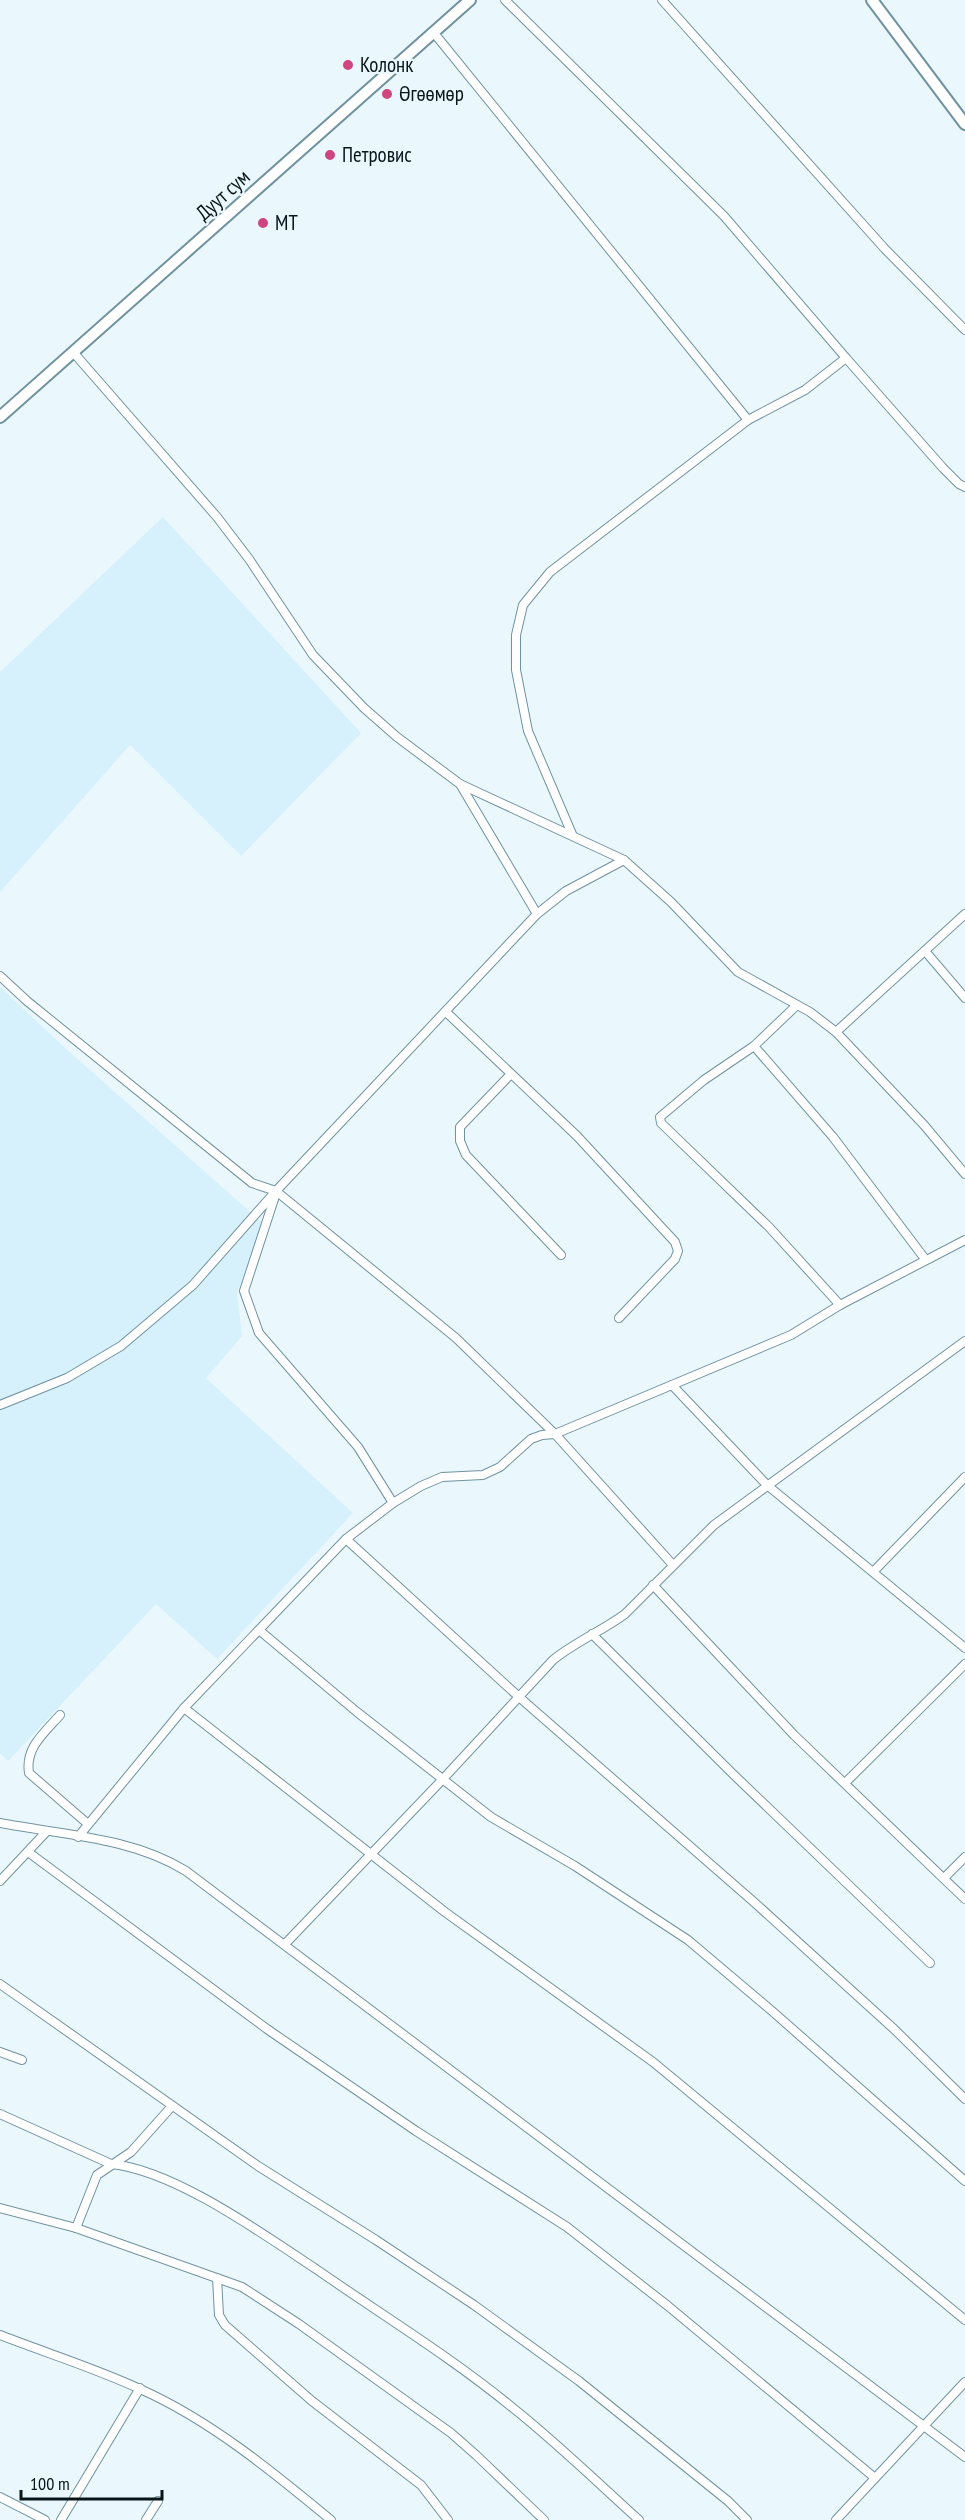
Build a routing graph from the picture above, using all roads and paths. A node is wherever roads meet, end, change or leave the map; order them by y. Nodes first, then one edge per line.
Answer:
1 (470, 0) edge
2 (505, 0) edge
3 (662, 0) edge
4 (872, 0) edge
5 (434, 33) junction
6 (965, 124) edge
7 (965, 330) edge
8 (73, 352) junction
9 (846, 358) junction
10 (0, 417) edge
11 (748, 420) junction
12 (965, 487) edge
13 (460, 784) junction
14 (572, 834) junction
15 (624, 860) junction
16 (537, 914) junction
17 (965, 914) edge
18 (925, 951) junction
19 (0, 976) edge
20 (965, 998) edge
21 (797, 1005) junction
22 (446, 1012) junction
23 (836, 1032) junction
24 (754, 1046) junction
25 (510, 1075) junction
26 (965, 1174) edge
27 (276, 1191) junction
28 (965, 1240) edge
29 (561, 1255) dead end
30 (925, 1259) junction
31 (840, 1305) junction
32 (619, 1318) dead end
33 (965, 1341) edge
34 (672, 1385) junction
35 (0, 1405) edge
36 (555, 1434) junction
37 (965, 1477) edge
38 (767, 1485) junction
39 (393, 1503) junction
40 (346, 1539) junction
41 (673, 1565) junction
42 (873, 1572) junction
43 (653, 1586) junction
44 (259, 1630) junction
45 (592, 1634) junction
46 (965, 1648) edge
47 (965, 1664) edge
48 (519, 1697) junction
49 (184, 1708) junction
50 (60, 1715) dead end
51 (443, 1779) junction
52 (845, 1783) junction
53 (0, 1823) edge
54 (88, 1824) junction
55 (47, 1831) junction
56 (78, 1837) junction
57 (28, 1852) junction
58 (370, 1855) junction
59 (965, 1857) edge
60 (944, 1878) junction
61 (0, 1881) edge
62 (965, 1899) edge
63 (285, 1944) junction
64 (930, 1963) dead end
65 (0, 1984) edge
66 (0, 2052) edge
67 (22, 2060) dead end
68 (965, 2099) edge
69 (172, 2106) junction
70 (0, 2114) edge
71 (111, 2164) junction
72 (965, 2181) edge
73 (0, 2208) edge
74 (76, 2228) junction
75 (217, 2278) junction
76 (965, 2320) edge
77 (0, 2335) edge
78 (965, 2382) edge
79 (140, 2388) junction
80 (924, 2426) junction
81 (965, 2457) edge
82 (875, 2478) junction
83 (0, 2497) edge
84 (158, 2501) dead end
85 (45, 2520) edge
86 (61, 2520) edge
87 (146, 2520) edge
88 (331, 2520) edge
89 (448, 2520) edge
90 (544, 2520) edge
91 (639, 2520) edge
92 (747, 2520) edge
93 (836, 2520) edge

1 - 5 main road, Дуут сум
2 - 9 street
3 - 7 street
4 - 6 main road
5 - 8 main road, Дуут сум
5 - 11 street
8 - 10 main road, Дуут сум
8 - 13 street
9 - 11 street
9 - 12 street
11 - 14 street
13 - 14 street
13 - 16 street
14 - 15 street
15 - 16 street
15 - 21 street
16 - 22 street
17 - 18 street
18 - 20 street
18 - 23 street
19 - 27 street
21 - 23 street
21 - 24 street
22 - 25 street
22 - 27 street
23 - 26 street
24 - 30 street
24 - 31 street
25 - 29 street
25 - 32 street
27 - 35 street
27 - 36 street
27 - 39 street
28 - 30 street
30 - 31 street
31 - 34 street
33 - 38 street
34 - 36 street
34 - 38 street
36 - 39 street
36 - 41 street
37 - 42 street
38 - 41 street
38 - 42 street
39 - 40 street
40 - 44 street
40 - 48 street
41 - 43 street
42 - 46 street
43 - 45 street
43 - 52 street
44 - 49 street
44 - 51 street
45 - 48 street
45 - 64 street
47 - 52 street
48 - 51 street
48 - 68 street
49 - 54 street
49 - 58 street
50 - 54 street
51 - 58 street
51 - 72 street
52 - 60 street
53 - 55 street
54 - 56 street
55 - 56 street
55 - 57 street
56 - 63 street
57 - 61 street
57 - 82 street
58 - 63 street
58 - 76 street
59 - 60 street
60 - 62 street
63 - 80 street
65 - 69 street
66 - 67 street
69 - 71 street
69 - 92 street
70 - 71 street
71 - 74 street
71 - 91 street
73 - 74 street
74 - 75 street
75 - 89 street
75 - 90 street
77 - 79 street
78 - 80 street
79 - 86 street
79 - 88 street
80 - 81 street
80 - 82 street
82 - 93 street
83 - 85 street
84 - 87 street

